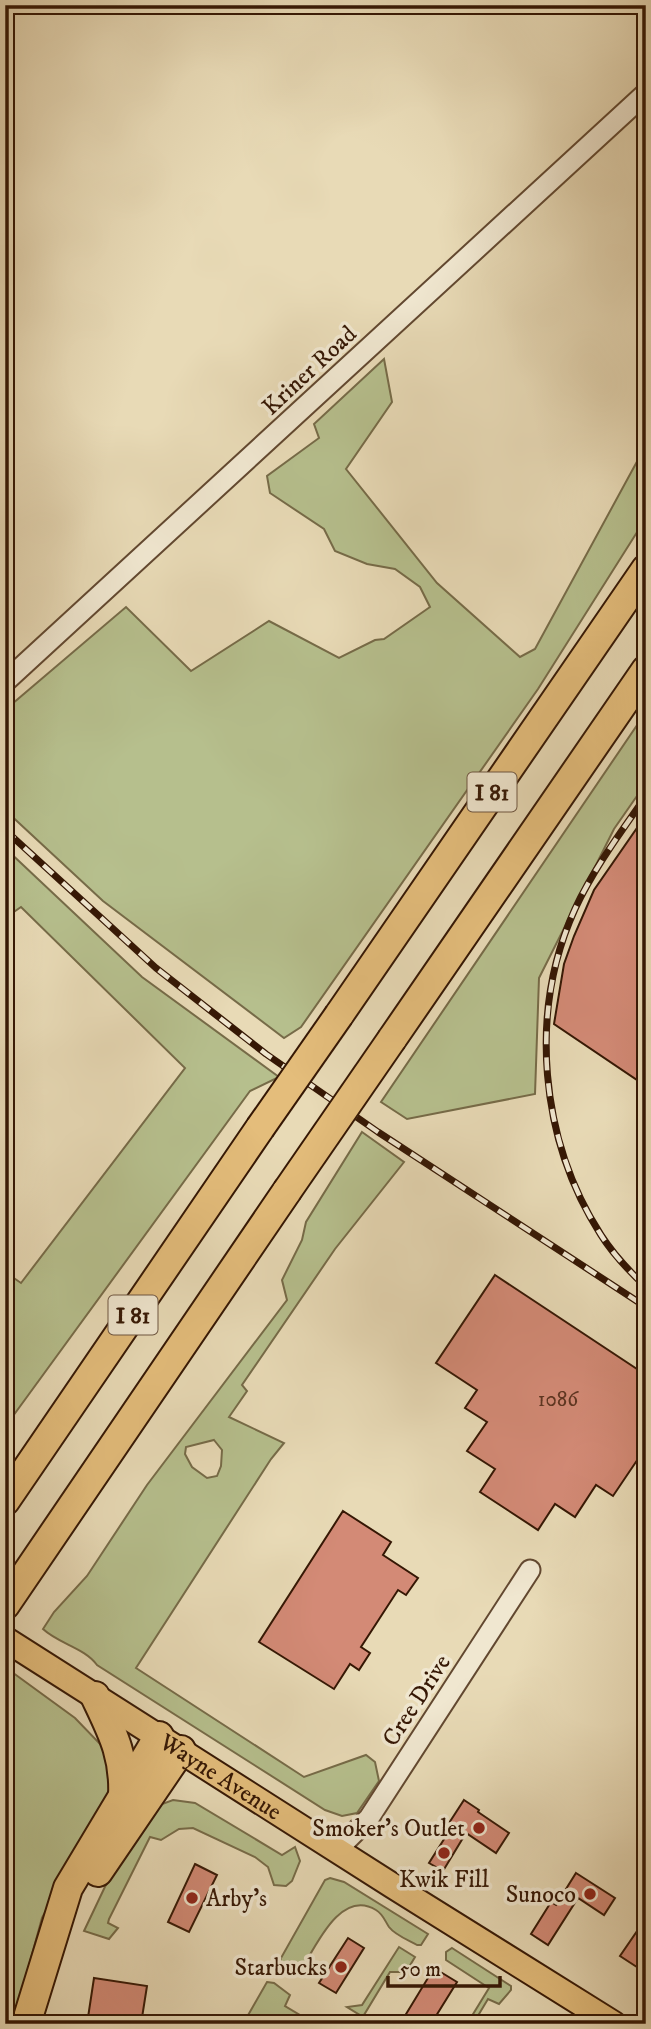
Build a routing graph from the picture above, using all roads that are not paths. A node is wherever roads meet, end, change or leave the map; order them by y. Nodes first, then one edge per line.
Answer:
1 (646, 93) edge
2 (646, 569) edge
3 (646, 670) edge
4 (5, 682) edge
5 (5, 1501) edge
6 (530, 1570) dead end
7 (5, 1605) edge
8 (5, 1639) edge
9 (95, 1696) junction
10 (170, 1743) junction
11 (123, 1797) junction
12 (337, 1850) junction
13 (26, 2024) edge
14 (38, 2024) edge
15 (614, 2024) edge

1 - 4 street, Kriner Road
2 - 5 highway, I 81, bridge
3 - 7 highway, I 81, bridge
6 - 12 street, Cree Drive
8 - 9 main road, Wayne Avenue
9 - 10 main road, Wayne Avenue
9 - 11 highway
10 - 11 highway
10 - 12 main road, Wayne Avenue
10 - 14 highway
11 - 13 highway
12 - 15 main road, Wayne Avenue

